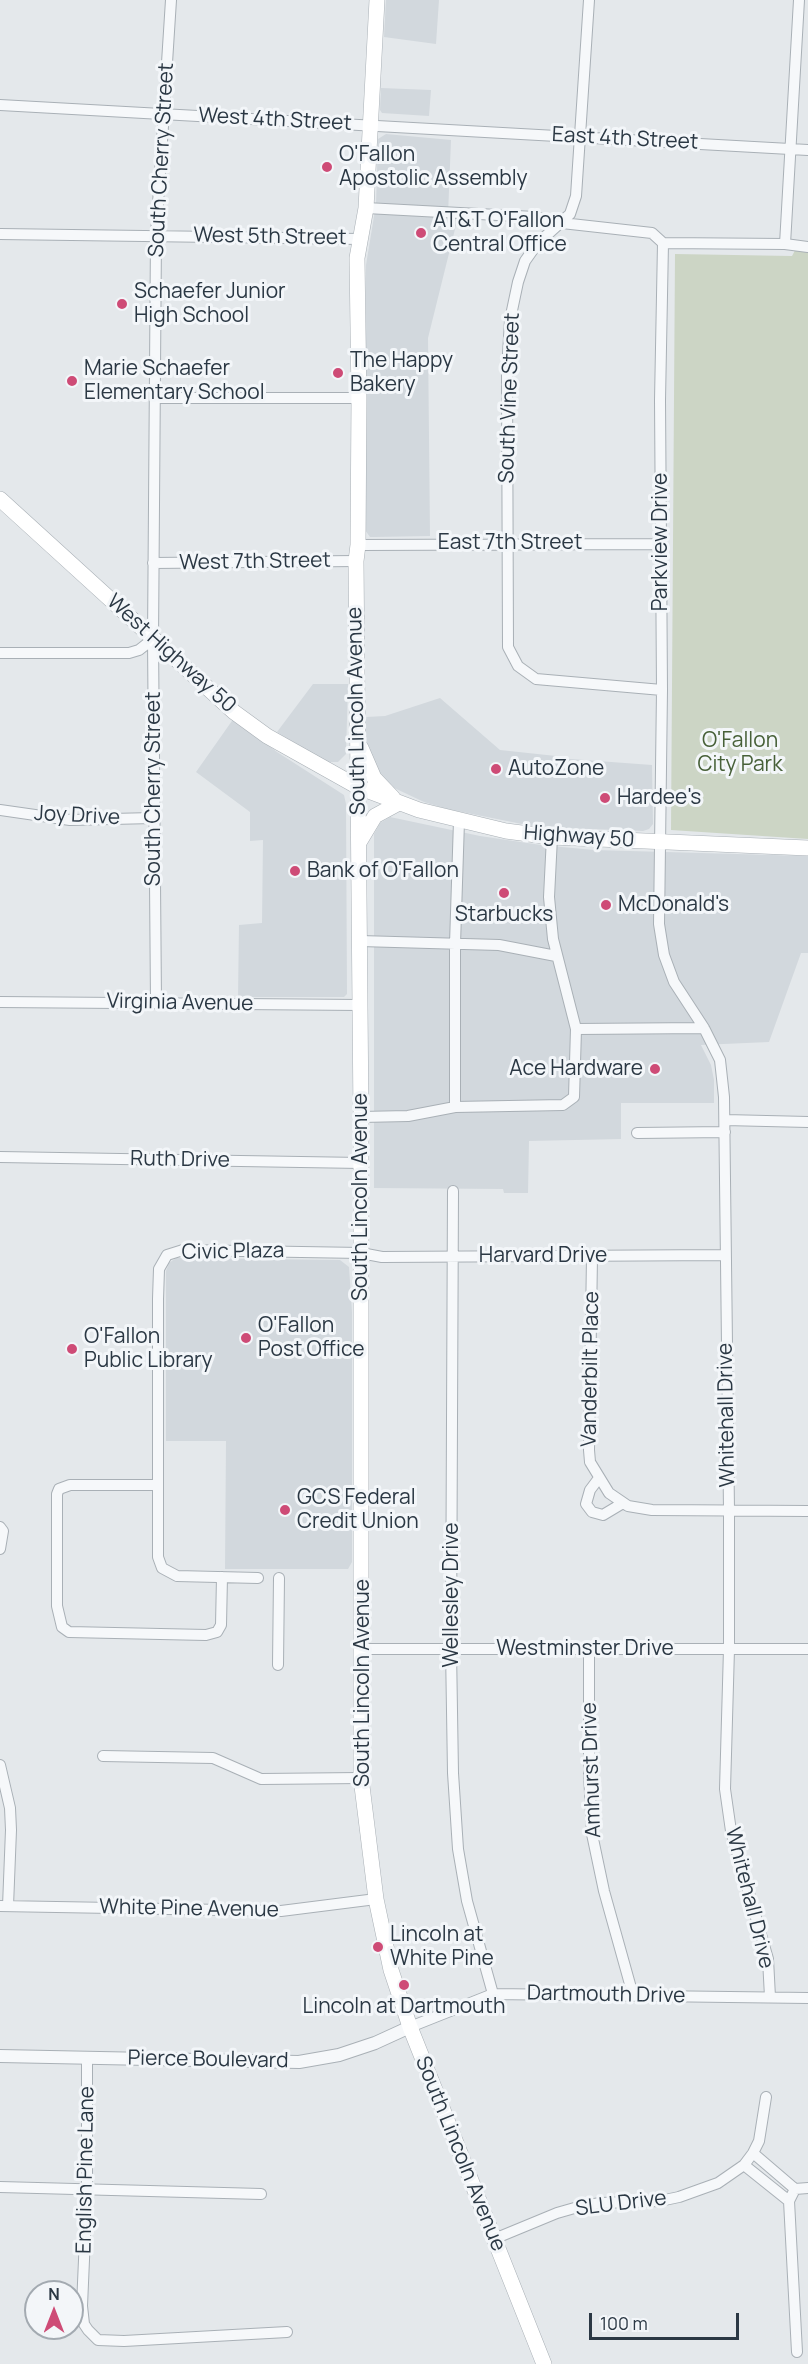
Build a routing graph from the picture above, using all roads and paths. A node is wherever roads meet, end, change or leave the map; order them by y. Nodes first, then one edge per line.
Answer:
1 (171, 0) edge
2 (377, 0) edge
3 (589, 0) edge
4 (799, 0) edge
5 (0, 105) edge
6 (164, 114) junction
7 (370, 125) junction
8 (581, 136) junction
9 (789, 148) junction
10 (808, 150) edge
11 (366, 207) junction
12 (562, 223) junction
13 (0, 234) edge
14 (156, 235) junction
15 (360, 238) junction
16 (663, 243) junction
17 (784, 243) junction
18 (808, 247) edge
19 (156, 398) junction
20 (360, 398) junction
21 (2, 503) edge
22 (506, 543) junction
23 (662, 544) junction
24 (358, 545) junction
25 (356, 561) junction
26 (153, 563) junction
27 (153, 639) junction
28 (0, 653) edge
29 (662, 690) junction
30 (357, 737) junction
31 (358, 787) junction
32 (399, 803) junction
33 (0, 810) edge
34 (153, 818) junction
35 (459, 821) junction
36 (552, 837) junction
37 (359, 842) junction
38 (660, 842) junction
39 (808, 848) edge
40 (360, 941) junction
41 (455, 944) junction
42 (556, 956) junction
43 (0, 1002) edge
44 (156, 1003) junction
45 (360, 1005) junction
46 (704, 1028) junction
47 (576, 1029) junction
48 (455, 1107) junction
49 (361, 1117) junction
50 (725, 1120) junction
51 (808, 1122) edge
52 (725, 1132) junction
53 (637, 1133) dead end
54 (0, 1157) edge
55 (361, 1163) junction
56 (453, 1191) dead end
57 (361, 1253) junction
58 (454, 1255) junction
59 (725, 1255) junction
60 (592, 1257) junction
61 (600, 1478) junction
62 (158, 1485) junction
63 (623, 1503) junction
64 (729, 1510) junction
65 (808, 1511) edge
66 (0, 1527) edge
67 (0, 1550) edge
68 (222, 1577) junction
69 (258, 1578) dead end
70 (279, 1578) dead end
71 (808, 1648) edge
72 (362, 1649) junction
73 (451, 1649) junction
74 (589, 1649) junction
75 (729, 1649) junction
76 (278, 1665) dead end
77 (103, 1756) dead end
78 (0, 1765) edge
79 (361, 1778) junction
80 (376, 1899) junction
81 (4, 1906) edge
82 (493, 1994) junction
83 (633, 1995) junction
84 (770, 1998) junction
85 (808, 1998) edge
86 (410, 2027) junction
87 (0, 2056) edge
88 (87, 2058) junction
89 (766, 2097) dead end
90 (753, 2153) junction
91 (744, 2165) junction
92 (0, 2187) edge
93 (808, 2188) edge
94 (795, 2189) junction
95 (87, 2190) junction
96 (261, 2194) dead end
97 (789, 2201) junction
98 (494, 2239) junction
99 (808, 2315) edge
100 (795, 2316) junction
101 (287, 2332) dead end
102 (797, 2352) dead end
103 (544, 2364) edge

1 - 6 street, South Cherry Street
2 - 7 main road, South Lincoln Avenue
3 - 8 street, South Vine Street
4 - 9 street
5 - 6 street, West 4th Street
6 - 7 street, West 4th Street
6 - 14 street, South Cherry Street
7 - 8 street, East 4th Street
7 - 11 main road, South Lincoln Avenue
8 - 9 street, East 4th Street
8 - 12 street, South Vine Street
9 - 10 street, East 4th Street
9 - 17 street
11 - 12 street
11 - 15 main road, South Lincoln Avenue
12 - 16 street
12 - 22 street, South Vine Street
13 - 14 street, West 5th Street
14 - 15 street, West 5th Street
14 - 19 street, South Cherry Street
15 - 20 main road, South Lincoln Avenue
16 - 17 street
16 - 23 street, Parkview Drive
17 - 18 street
19 - 20 street
19 - 26 street, South Cherry Street
20 - 24 main road, South Lincoln Avenue
21 - 27 main road, West Highway 50
22 - 23 street, East 7th Street
22 - 24 street, East 7th Street
22 - 29 street, South Vine Street
23 - 29 street, Parkview Drive
24 - 25 main road, South Lincoln Avenue
25 - 26 street, West 7th Street
25 - 30 main road, South Lincoln Avenue
26 - 27 street, South Cherry Street
27 - 28 street
27 - 31 main road, West Highway 50
27 - 34 street, South Cherry Street
29 - 38 street, Parkview Drive
30 - 31 main road, South Lincoln Avenue
30 - 32 main road
31 - 32 main road, Highway 50
31 - 37 main road, South Lincoln Avenue
32 - 35 main road, Highway 50
32 - 37 main road
33 - 34 street, Joy Drive
34 - 44 street, South Cherry Street
35 - 36 main road, Highway 50
35 - 41 street
36 - 38 main road, Highway 50
36 - 42 street
37 - 40 main road, South Lincoln Avenue
38 - 39 main road, Highway 50
38 - 46 street, Whitehall Drive
40 - 41 street
40 - 45 main road, South Lincoln Avenue
41 - 42 street
41 - 48 street
42 - 47 street
43 - 44 street, Virginia Avenue
44 - 45 street, Virginia Avenue
45 - 49 main road, South Lincoln Avenue
46 - 47 street
46 - 50 street, Whitehall Drive
47 - 48 street
48 - 49 street
49 - 55 main road, South Lincoln Avenue
50 - 51 street
50 - 52 street, Whitehall Drive
52 - 53 street
52 - 59 street, Whitehall Drive
54 - 55 street, Ruth Drive
55 - 57 main road, South Lincoln Avenue
56 - 58 street, Wellesley Drive
57 - 58 street, Harvard Drive
57 - 62 street, Civic Plaza
57 - 72 main road, South Lincoln Avenue
58 - 60 street, Harvard Drive
58 - 73 street, Wellesley Drive
59 - 60 street, Harvard Drive
59 - 64 street, Whitehall Drive
60 - 61 street, Vanderbilt Place
61 - 63 street, Vanderbilt Place
61 - 63 street, Vanderbilt Place
62 - 68 street
62 - 68 street
63 - 64 street
64 - 65 street
64 - 75 street, Whitehall Drive
66 - 67 street
68 - 69 street
70 - 76 street
71 - 75 street, Westminster Drive
72 - 73 street, Westminster Drive
72 - 79 main road, South Lincoln Avenue
73 - 74 street, Westminster Drive
73 - 82 street, Wellesley Drive
74 - 75 street, Westminster Drive
74 - 83 street, Amhurst Drive
75 - 84 street, Whitehall Drive
77 - 79 street
78 - 81 street
79 - 80 main road, South Lincoln Avenue
80 - 81 street, White Pine Avenue
80 - 86 main road, South Lincoln Avenue
82 - 83 street, Dartmouth Drive
82 - 86 street, Dartmouth Drive
83 - 84 street, Dartmouth Drive
84 - 85 street, Dartmouth Drive
86 - 88 street, Pierce Boulevard
86 - 98 main road, South Lincoln Avenue
87 - 88 street, Pierce Boulevard
88 - 95 street, English Pine Lane
89 - 90 street, SLU Drive
90 - 91 street, SLU Drive
90 - 94 street
91 - 97 street
91 - 98 street, SLU Drive
92 - 95 street
93 - 94 street
94 - 97 street
95 - 96 street
95 - 101 street, English Pine Lane
97 - 100 street
98 - 103 main road, South Lincoln Avenue
99 - 100 street
100 - 102 street

